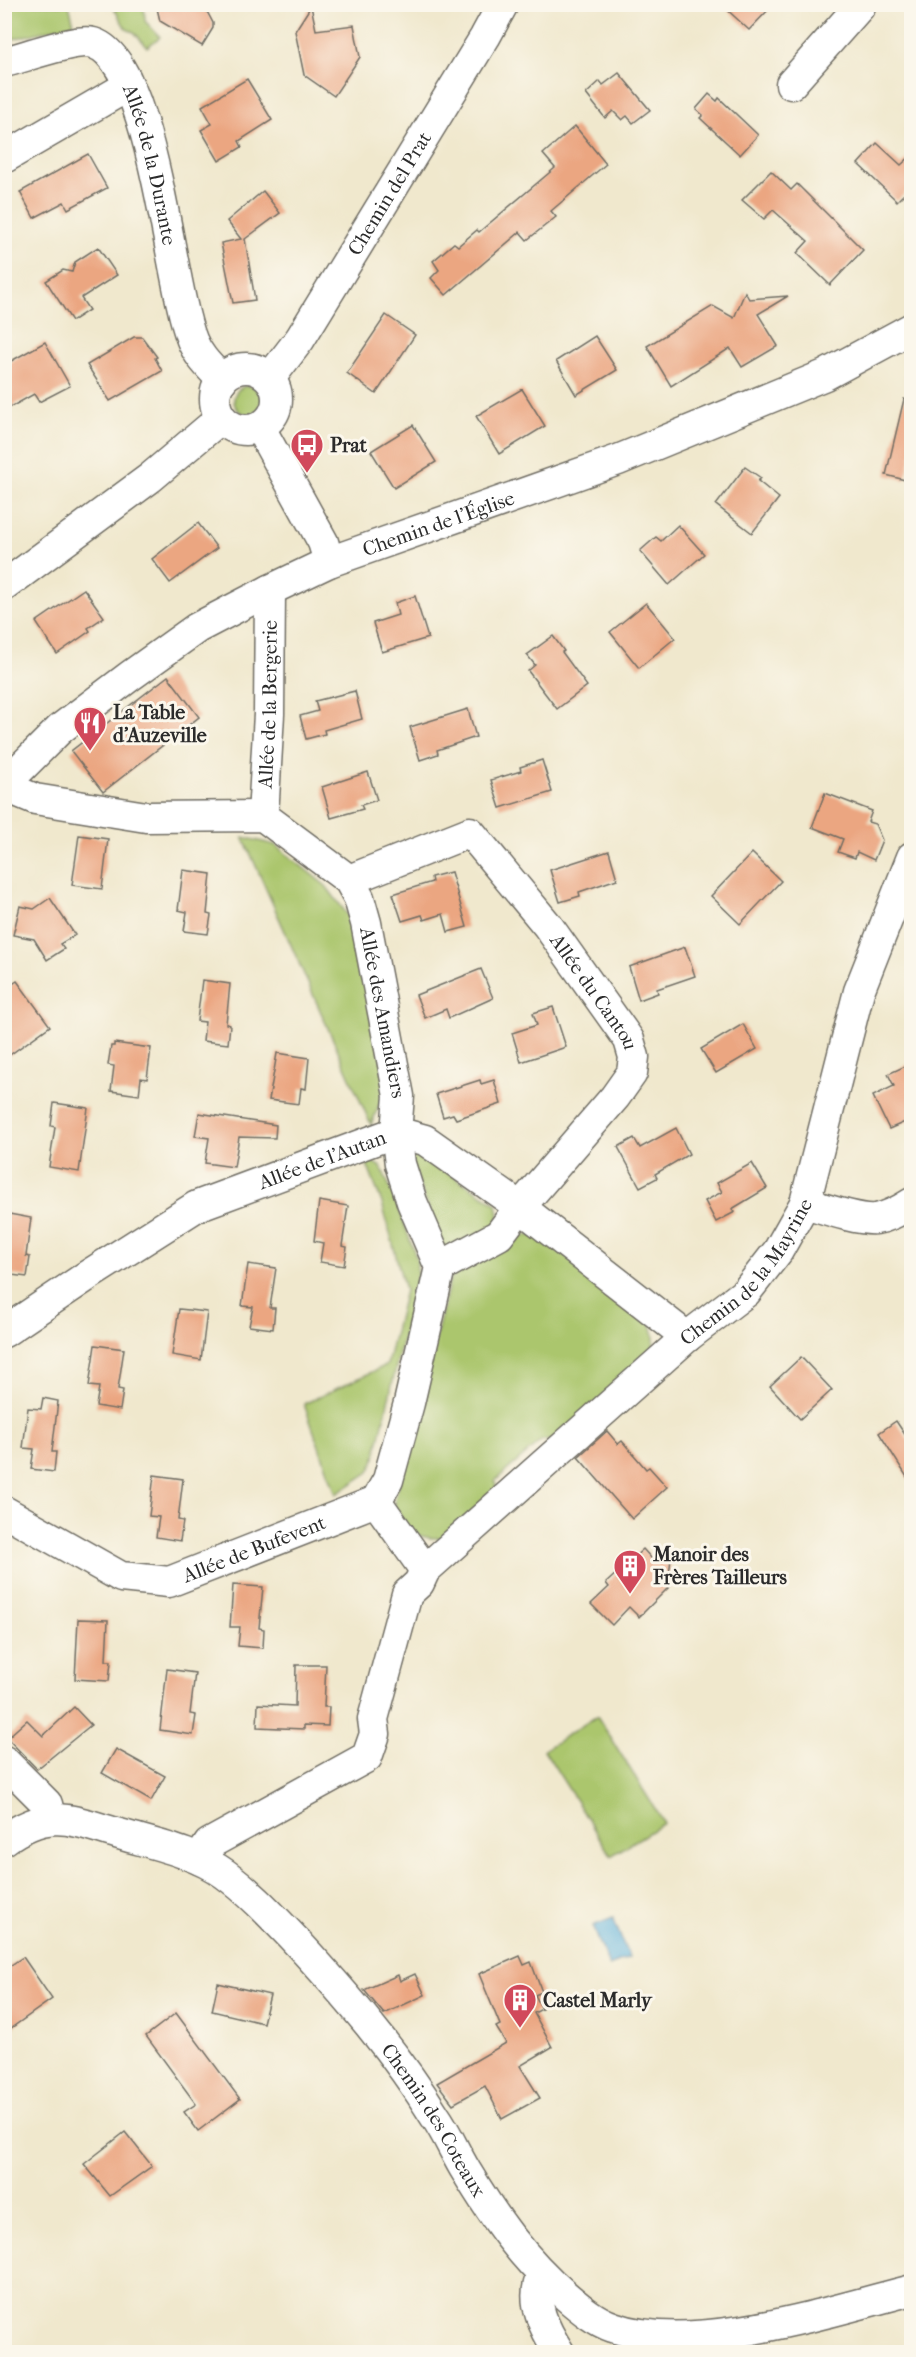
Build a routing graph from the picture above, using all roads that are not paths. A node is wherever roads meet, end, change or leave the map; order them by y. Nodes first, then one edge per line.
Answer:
1 (502, 4) edge
2 (860, 5) edge
3 (4, 62) edge
4 (791, 84) dead end
5 (128, 86) junction
6 (4, 158) edge
7 (912, 328) edge
8 (270, 378) junction
9 (222, 380) junction
10 (220, 418) junction
11 (260, 428) junction
12 (329, 562) junction
13 (4, 586) edge
14 (270, 590) junction
15 (4, 786) edge
16 (263, 816) junction
17 (912, 857) edge
18 (349, 880) junction
19 (396, 1132) junction
20 (805, 1203) junction
21 (912, 1203) edge
22 (520, 1207) junction
23 (440, 1267) junction
24 (4, 1332) edge
25 (687, 1337) junction
26 (376, 1501) junction
27 (4, 1511) edge
28 (422, 1576) junction
29 (4, 1761) edge
30 (50, 1818) junction
31 (4, 1840) edge
32 (199, 1859) junction
33 (542, 2276) junction
34 (912, 2290) edge
35 (559, 2352) edge

1 - 8 street, Chemin del Prat
2 - 4 street
3 - 5 street, Allée de la Durante
5 - 6 street
5 - 9 street, Allée de la Durante
7 - 12 street, Chemin de l'Église
8 - 9 street
8 - 11 street
9 - 10 street
10 - 11 street
10 - 13 street
11 - 12 street
12 - 14 street, Chemin de l'Église
14 - 15 street, Chemin de l'Église
14 - 16 street, Allée de la Bergerie
15 - 16 street
16 - 18 street, Allée des Amandiers
17 - 20 street, Chemin de la Mayrine
18 - 19 street, Allée des Amandiers
18 - 22 street, Allée du Cantou
19 - 22 street, Allée de l'Autan
19 - 23 street, Allée des Amandiers
19 - 24 street, Allée de l'Autan
20 - 21 street
20 - 25 street, Chemin de la Mayrine
22 - 23 street, Allée du Cantou
22 - 25 street, Allée de l'Autan
23 - 26 street
25 - 28 street, Chemin de la Mayrine
26 - 27 street, Allée de Bufevent
26 - 28 street
28 - 32 street, Chemin de la Mayrine
29 - 30 street
30 - 31 street
30 - 32 street, Chemin des Coteaux
32 - 33 street, Chemin des Coteaux
33 - 34 street, Chemin des Coteaux
33 - 35 street

